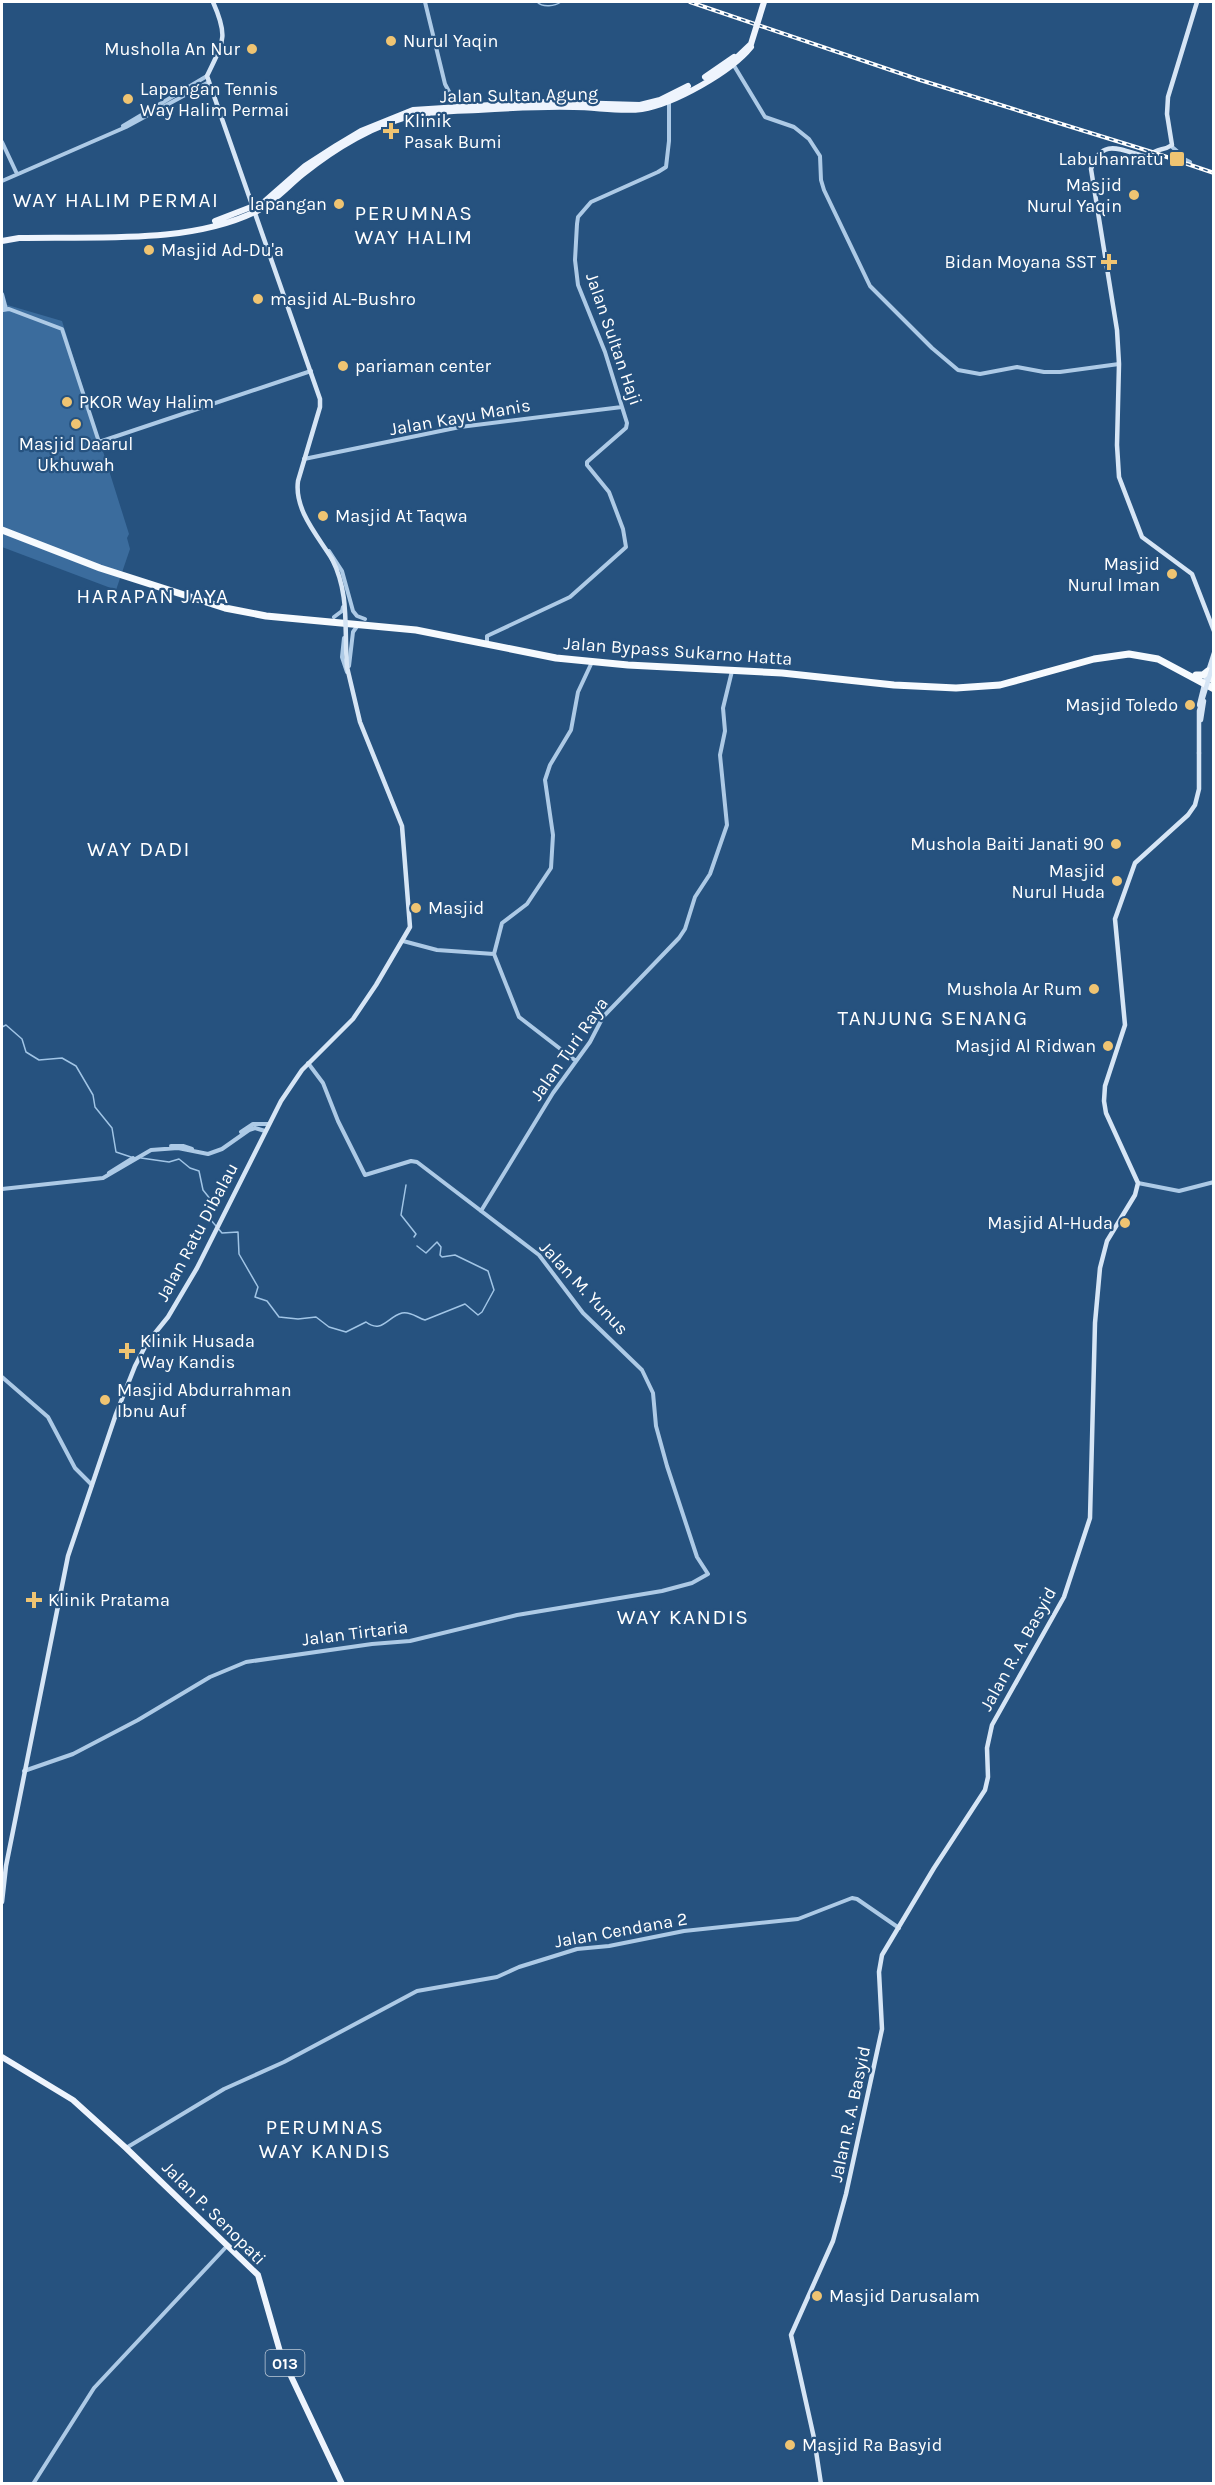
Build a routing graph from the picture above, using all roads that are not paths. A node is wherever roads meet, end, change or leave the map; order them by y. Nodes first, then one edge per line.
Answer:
1 (213, 2) edge
2 (425, 2) edge
3 (763, 2) edge
4 (1197, 2) edge
5 (728, 65) junction
6 (208, 79) junction
7 (669, 100) junction
8 (563, 104) junction
9 (456, 105) junction
10 (501, 106) junction
11 (438, 109) junction
12 (2, 142) edge
13 (1171, 146) junction
14 (1190, 162) dead end
15 (17, 174) junction
16 (2, 181) edge
17 (254, 210) junction
18 (2, 239) edge
19 (2, 294) edge
20 (2, 304) edge
21 (5, 309) junction
22 (1119, 364) junction
23 (310, 371) junction
24 (622, 406) junction
25 (304, 459) junction
26 (2, 528) edge
27 (326, 549) junction
28 (351, 608) junction
29 (343, 609) junction
30 (335, 619) junction
31 (363, 622) junction
32 (1213, 630) edge
33 (346, 631) junction
34 (353, 632) junction
35 (1214, 638) edge
36 (487, 641) junction
37 (1214, 653) edge
38 (1080, 661) junction
39 (1214, 661) edge
40 (592, 662) junction
41 (732, 670) junction
42 (1195, 677) junction
43 (350, 679) junction
44 (1209, 684) edge
45 (1199, 761) junction
46 (403, 941) junction
47 (494, 954) junction
48 (576, 1061) junction
49 (308, 1063) junction
50 (268, 1124) junction
51 (265, 1131) junction
52 (136, 1158) junction
53 (1214, 1182) edge
54 (1138, 1183) junction
55 (2, 1189) edge
56 (480, 1211) junction
57 (2, 1377) edge
58 (92, 1485) junction
59 (708, 1574) joint
60 (24, 1770) junction
61 (2, 1902) edge
62 (899, 1928) junction
63 (2, 2057) edge
64 (126, 2148) junction
65 (228, 2246) junction
66 (33, 2484) edge
67 (342, 2484) edge
68 (821, 2484) edge

1 - 6 main road
2 - 9 street
3 - 5 main road, Jalan Sultan Agung
3 - 5 main road, bridge
4 - 13 main road
5 - 7 main road, Jalan Sultan Agung
5 - 8 main road, Jalan Sultan Agung
5 - 22 street
6 - 15 street
6 - 17 main road, Jalan Ratu Dibalau
7 - 8 main road, Jalan Sultan Agung
7 - 24 street, Jalan Sultan Haji
8 - 10 main road, Jalan Sultan Agung
9 - 10 main road, Jalan Sultan Agung
9 - 11 main road, Jalan Sultan Agung
10 - 11 main road, Jalan Sultan Agung
11 - 17 main road, Jalan Sultan Agung
12 - 15 street
13 - 14 street
13 - 22 main road
15 - 16 street
17 - 18 main road, Jalan Sultan Agung
17 - 23 main road, Jalan Ratu Dibalau
19 - 21 street
20 - 21 street
21 - 23 street
22 - 32 main road
23 - 25 main road, Jalan Ratu Dibalau
24 - 25 street, Jalan Kayu Manis
24 - 36 street, Jalan Sultan Haji
25 - 27 main road, Jalan Ratu Dibalau
26 - 30 highway, Jalan Bypass Sukarno Hatta
27 - 28 street
27 - 29 street
27 - 43 main road, Jalan Ratu Dibalau, bridge
28 - 29 street
28 - 31 street
29 - 30 street
30 - 31 highway, Jalan Bypass Sukarno Hatta
30 - 33 street
31 - 34 street
31 - 36 highway, Jalan Bypass Sukarno Hatta
31 - 40 highway, Jalan Bypass Sukarno Hatta
32 - 35 main road
33 - 34 street
33 - 43 street
34 - 43 street
36 - 38 highway, Jalan Bypass Sukarno Hatta
37 - 44 main road
38 - 41 highway, Jalan Bypass Sukarno Hatta
38 - 42 highway, Jalan Bypass Sukarno Hatta
39 - 45 main road, bridge
40 - 41 highway, Jalan Bypass Sukarno Hatta
40 - 47 street
41 - 48 street, Jalan Turi Raya
42 - 44 highway, Jalan Bypass Sukarno Hatta
42 - 44 highway
43 - 46 main road, Jalan Ratu Dibalau
44 - 45 main road
45 - 54 main road
46 - 47 street
46 - 49 main road, Jalan Ratu Dibalau
47 - 48 street
48 - 56 street, Jalan Turi Raya
49 - 50 main road, Jalan Ratu Dibalau
49 - 56 street, Jalan M. Yunus
50 - 51 main road, Jalan Ratu Dibalau
50 - 52 street
51 - 52 street
51 - 58 main road, Jalan Ratu Dibalau
52 - 55 street
53 - 54 street
54 - 62 main road, Jalan R. A. Basyid
56 - 59 street, Jalan M. Yunus
57 - 58 street
58 - 60 main road, Jalan Ratu Dibalau
59 - 60 street, Jalan Tirtaria
60 - 61 main road, Jalan Ratu Dibalau
62 - 64 street, Jalan Cendana 2
62 - 68 main road, Jalan R. A. Basyid
63 - 64 main road, Jalan P. Senopati
64 - 65 main road, Jalan P. Senopati
65 - 66 street
65 - 67 main road, Jalan P. Senopati / 013

